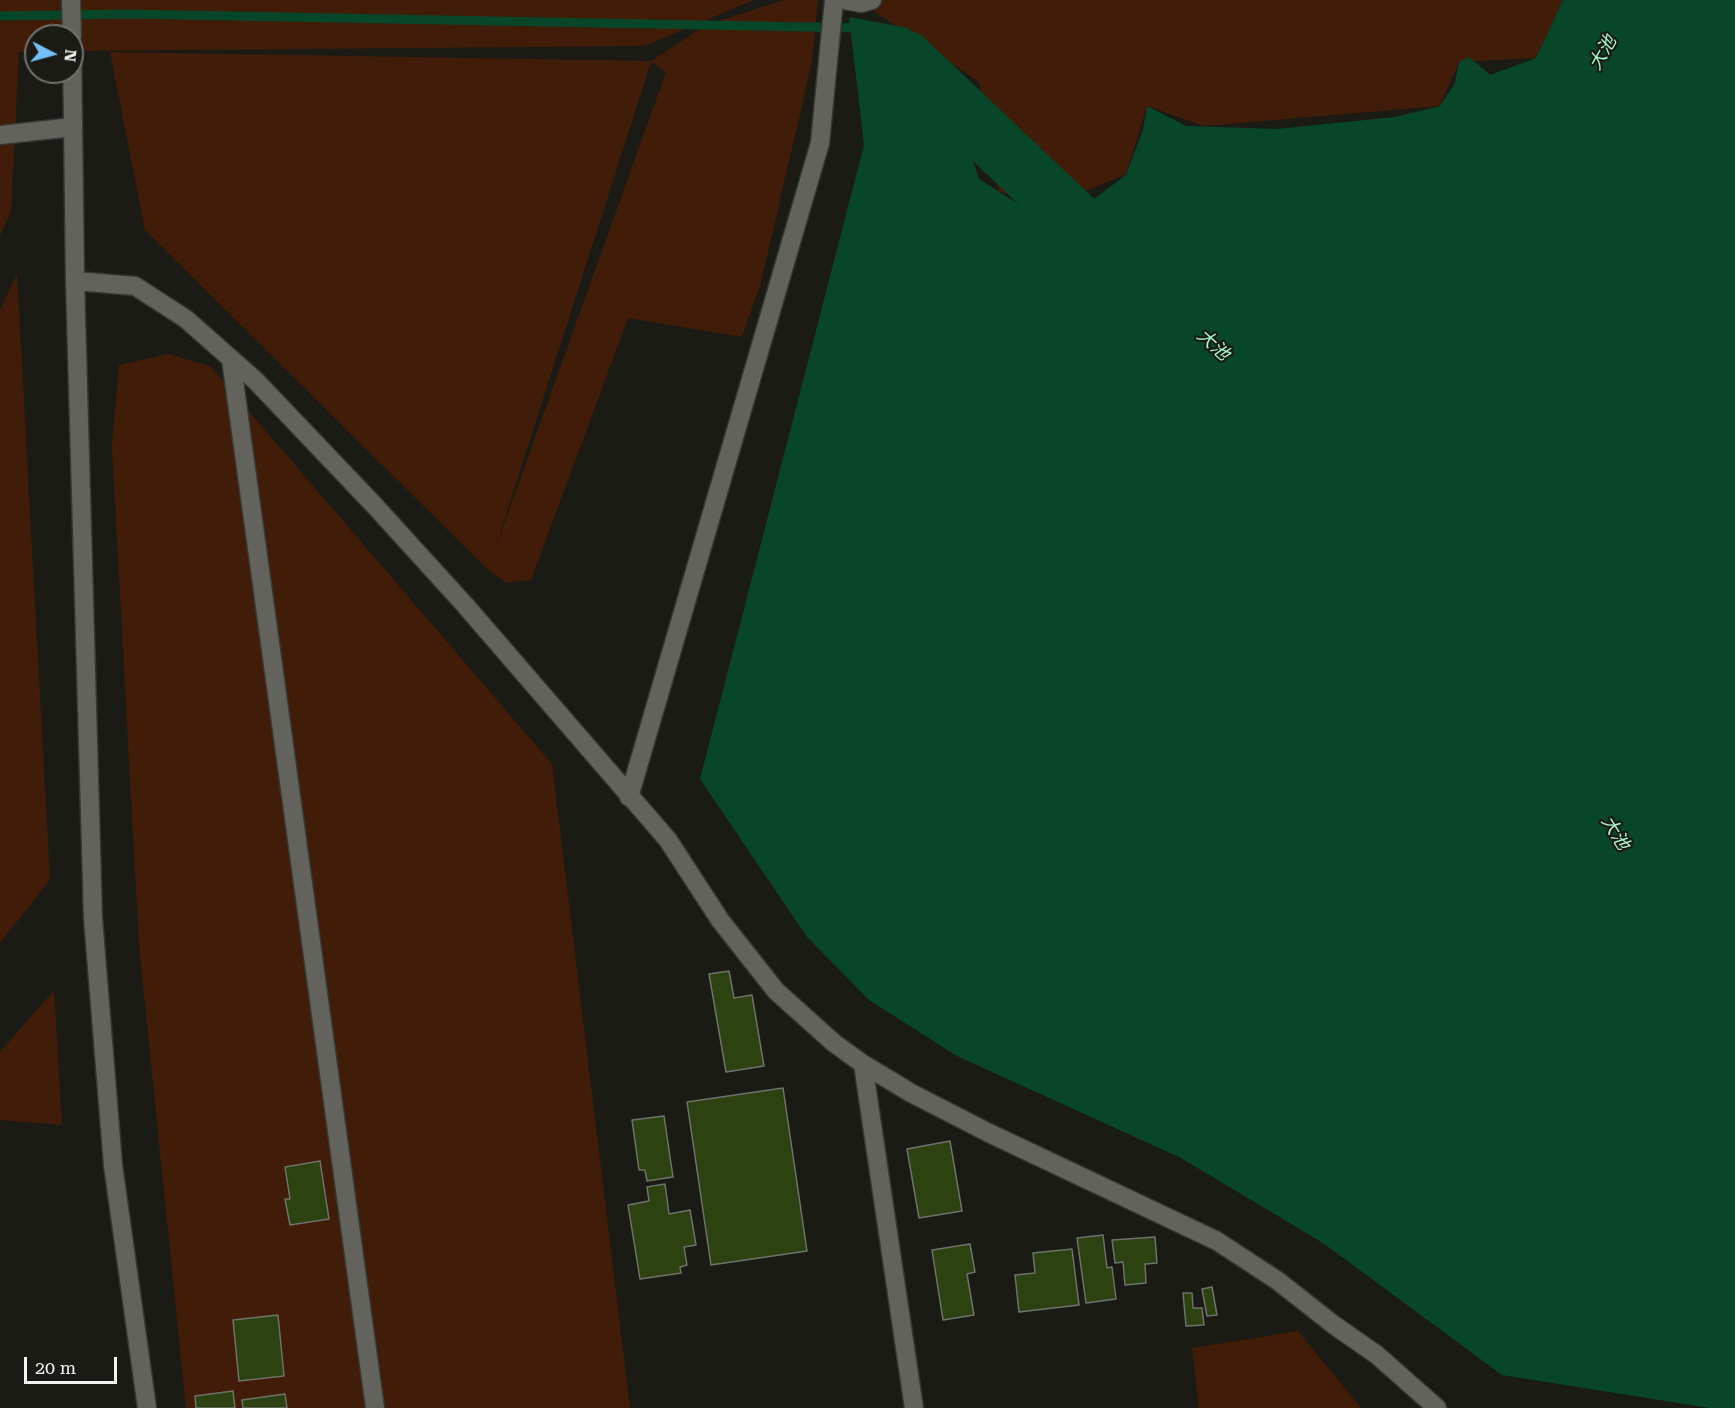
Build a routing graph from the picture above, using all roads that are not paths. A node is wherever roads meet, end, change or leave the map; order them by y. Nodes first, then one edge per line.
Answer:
1 (71, 0) edge
2 (834, 0) edge
3 (844, 0) edge
4 (872, 0) edge
5 (72, 24) edge
6 (72, 84) edge
7 (73, 127) junction
8 (0, 135) edge
9 (75, 281) junction
10 (231, 359) junction
11 (629, 797) junction
12 (863, 1064) junction
13 (147, 1408) edge
14 (375, 1408) edge
15 (914, 1408) edge
16 (1437, 1408) edge

1 - 5 street
2 - 11 street
3 - 4 street
6 - 7 street
7 - 8 street
7 - 9 street
9 - 10 street
9 - 13 street
10 - 11 street
10 - 14 street
11 - 12 street
12 - 15 street
12 - 16 street

